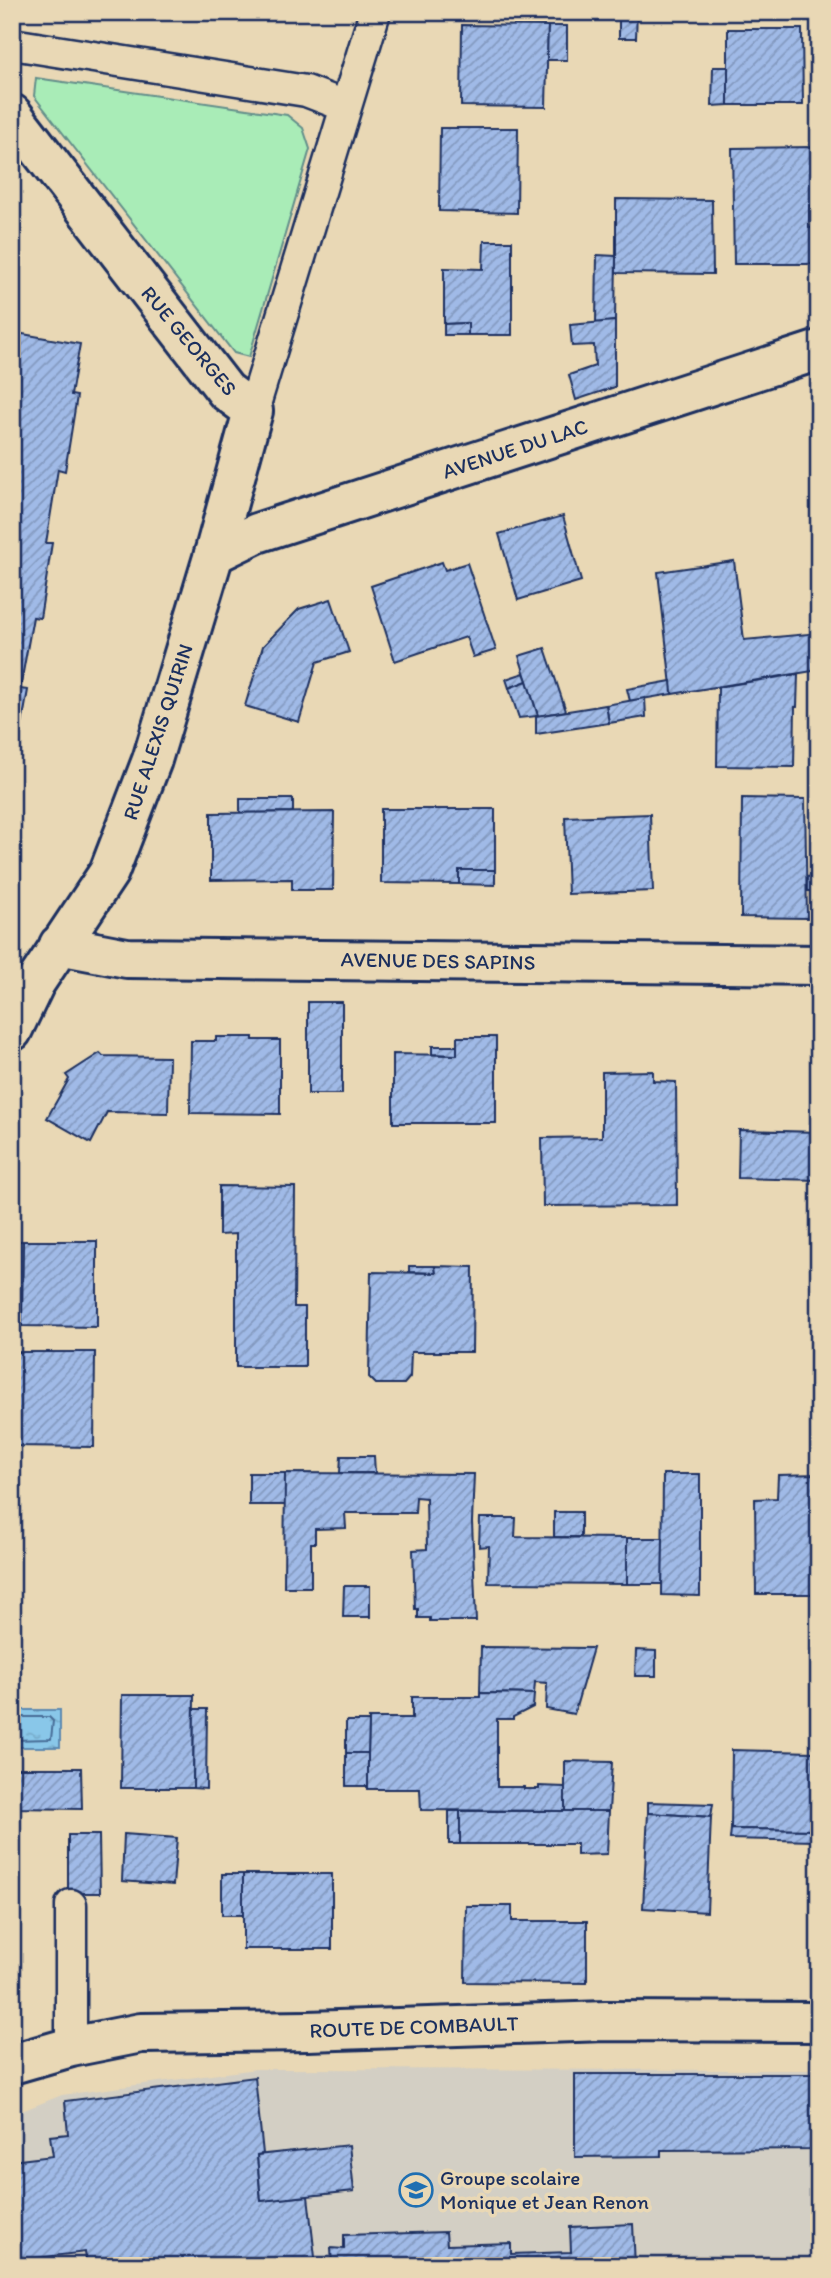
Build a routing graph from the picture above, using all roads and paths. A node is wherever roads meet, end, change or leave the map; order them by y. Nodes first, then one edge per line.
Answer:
1 (375, 12) edge
2 (12, 44) edge
3 (345, 106) junction
4 (12, 114) edge
5 (819, 350) edge
6 (253, 411) junction
7 (214, 554) junction
8 (59, 945) junction
9 (819, 965) edge
10 (12, 1031) edge
11 (71, 1905) dead end
12 (819, 2022) edge
13 (71, 2047) junction
14 (12, 2064) edge

1 - 3 lane, RUE GEORGES
2 - 3 lane
3 - 6 lane, RUE GEORGES
4 - 6 street, RUE GEORGES
5 - 7 street, AVENUE DU LAC
6 - 7 street, RUE ALEXIS QUIRIN
7 - 8 street, RUE ALEXIS QUIRIN
8 - 9 street, AVENUE DES SAPINS
8 - 10 street, RUE ALEXIS QUIRIN
11 - 13 lane
12 - 13 street, ROUTE DE COMBAULT
13 - 14 street, ROUTE DE COMBAULT

